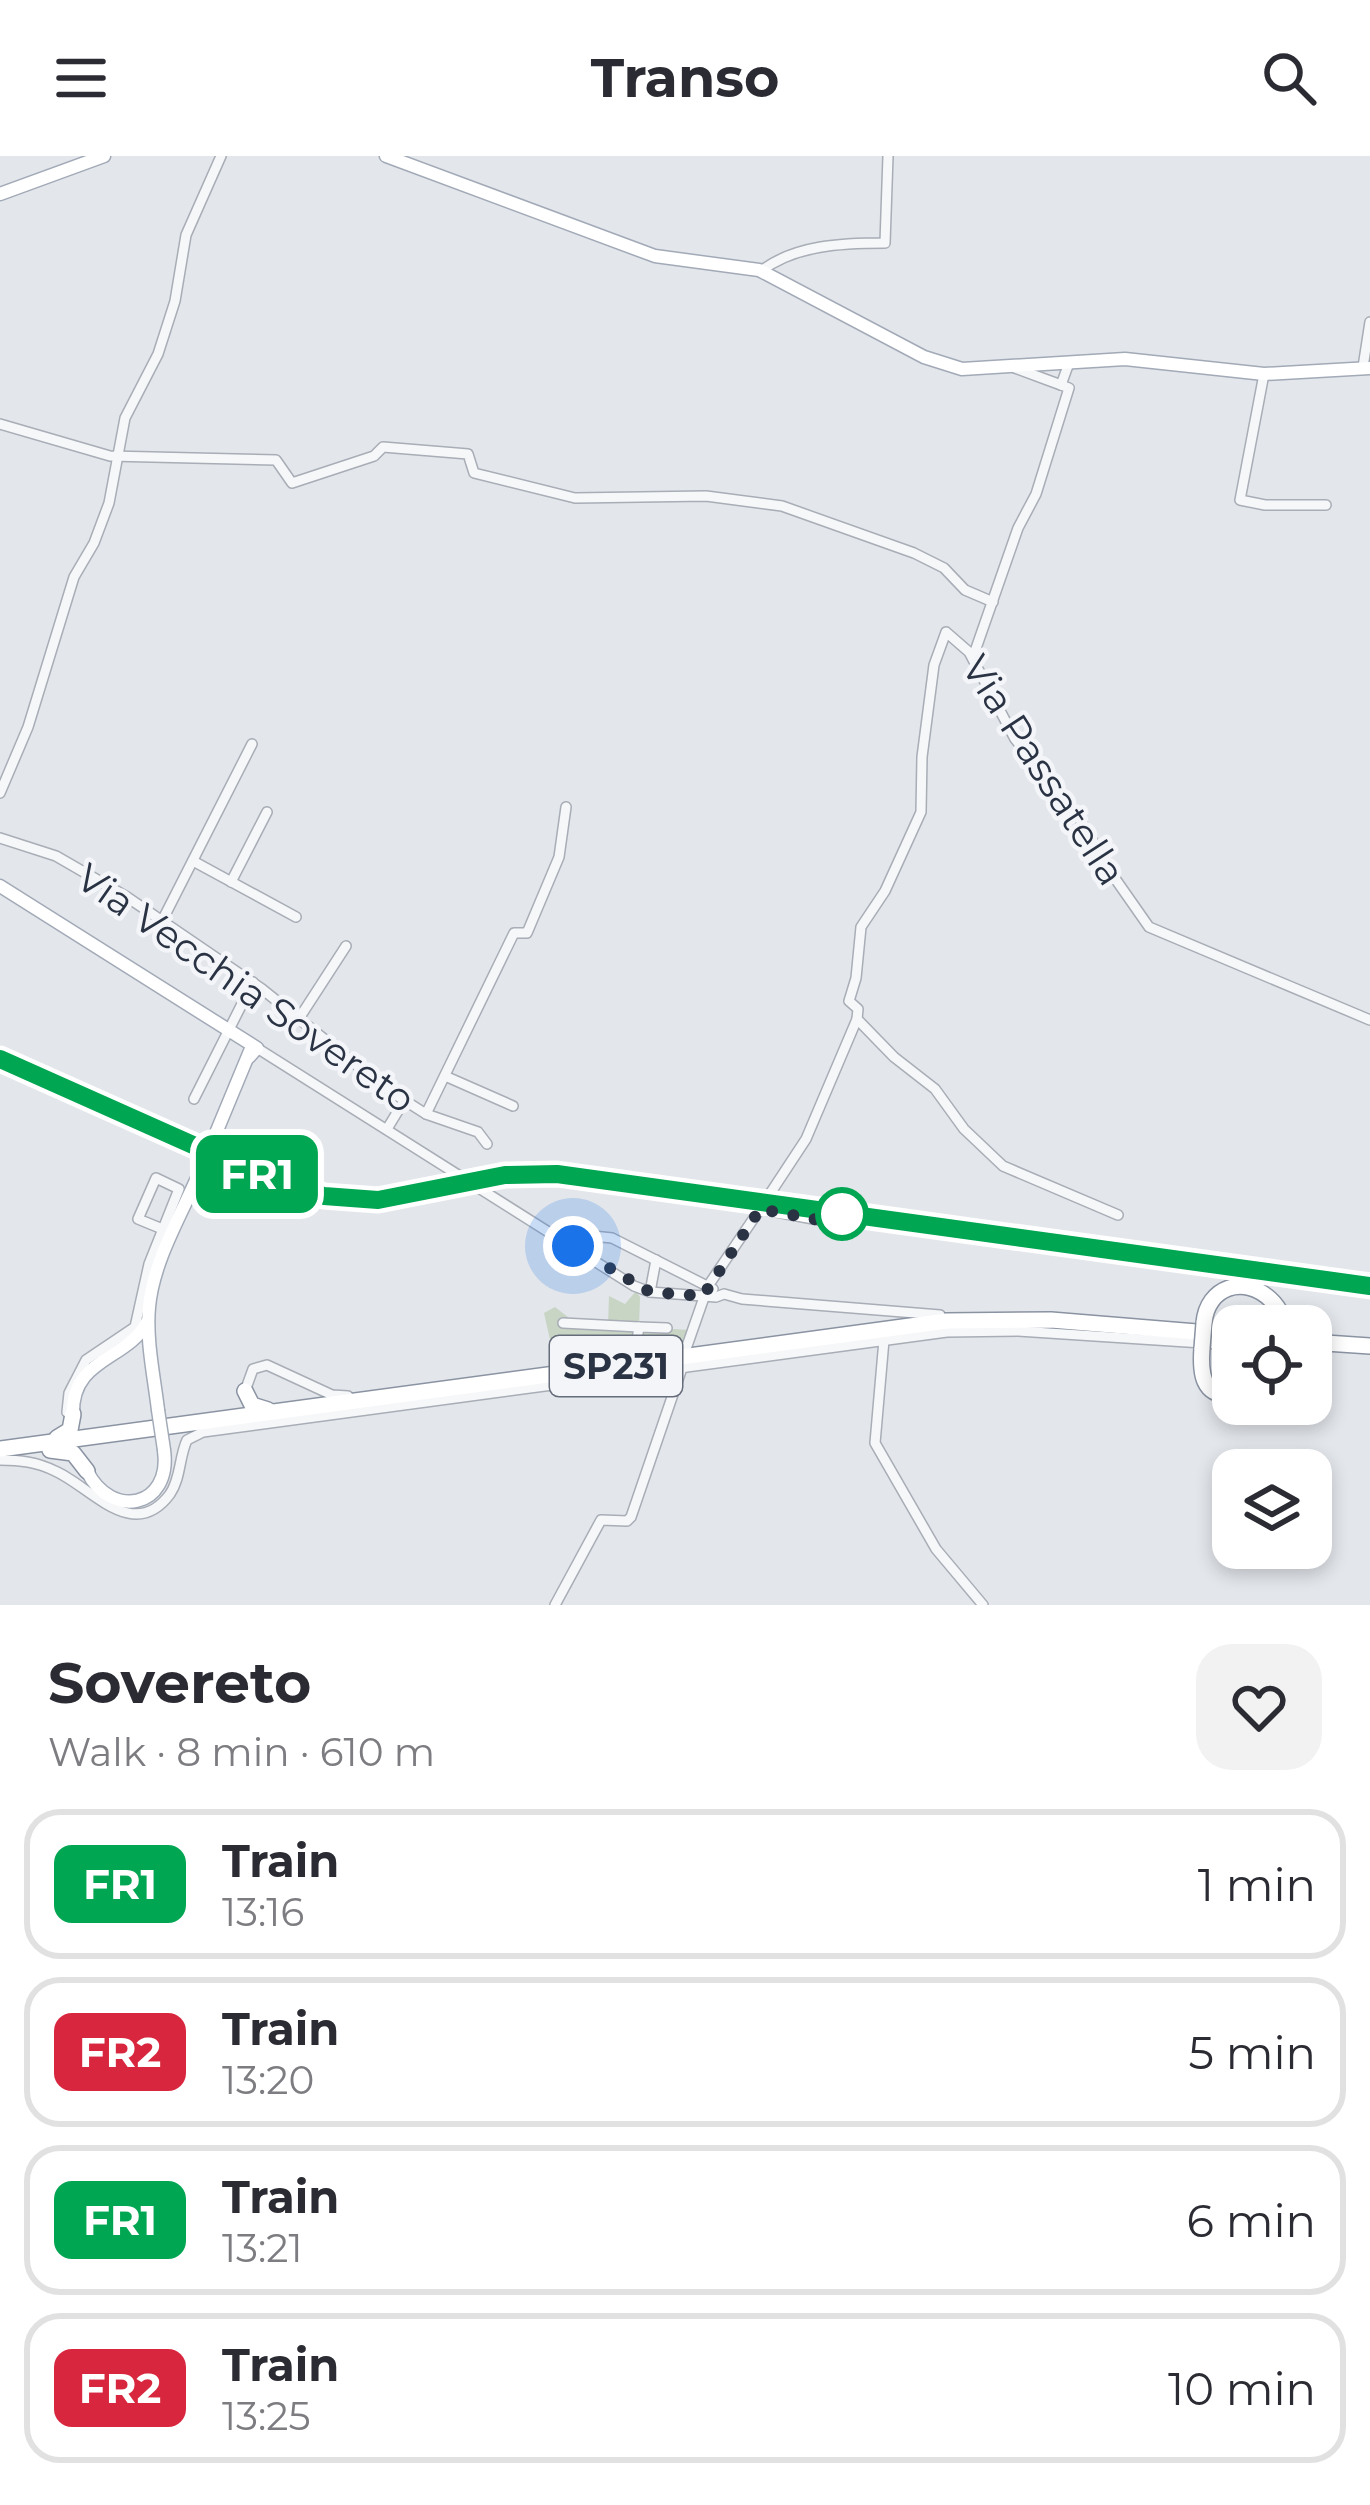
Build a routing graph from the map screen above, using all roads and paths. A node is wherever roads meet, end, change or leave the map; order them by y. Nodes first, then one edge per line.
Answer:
1 (104, 156) edge
2 (221, 156) edge
3 (386, 156) edge
4 (888, 156) edge
5 (0, 194) edge
6 (760, 271) junction
7 (1370, 322) edge
8 (1069, 363) junction
9 (1015, 368) junction
10 (1366, 368) edge
11 (1264, 374) junction
12 (1061, 385) junction
13 (0, 424) edge
14 (120, 455) junction
15 (1326, 505) dead end
16 (993, 602) junction
17 (973, 658) junction
18 (252, 744) dead end
19 (0, 794) edge
20 (566, 807) dead end
21 (267, 812) dead end
22 (0, 838) edge
23 (193, 861) junction
24 (231, 882) junction
25 (0, 886) edge
26 (296, 917) dead end
27 (162, 921) junction
28 (346, 946) dead end
29 (253, 982) junction
30 (300, 1017) junction
31 (857, 1019) junction
32 (1370, 1020) edge
33 (228, 1030) junction
34 (252, 1050) junction
35 (445, 1076) junction
36 (194, 1099) dead end
37 (404, 1101) junction
38 (513, 1106) dead end
39 (426, 1114) junction
40 (387, 1129) junction
41 (487, 1144) dead end
42 (763, 1205) junction
43 (1118, 1215) dead end
44 (845, 1225) dead end
45 (160, 1228) dead end
46 (549, 1231) junction
47 (612, 1238) junction
48 (656, 1260) junction
49 (597, 1261) junction
50 (706, 1291) junction
51 (650, 1292) junction
52 (1271, 1305) edge
53 (940, 1315) dead end
54 (148, 1318) junction
55 (563, 1323) dead end
56 (638, 1327) junction
57 (667, 1328) dead end
58 (1212, 1338) edge
59 (1212, 1338) edge
60 (1212, 1339) edge
61 (884, 1340) junction
62 (150, 1345) junction
63 (1332, 1346) edge
64 (126, 1348) junction
65 (1332, 1348) edge
66 (1367, 1348) edge
67 (634, 1358) junction
68 (152, 1367) junction
69 (676, 1368) junction
70 (245, 1391) junction
71 (1212, 1391) edge
72 (316, 1406) junction
73 (73, 1414) junction
74 (192, 1423) junction
75 (149, 1431) junction
76 (2, 1453) edge
77 (82, 1476) junction
78 (555, 1605) edge
79 (982, 1605) edge

1 - 5 main road
2 - 14 street
3 - 6 main road
4 - 6 street
6 - 9 main road
7 - 10 street
8 - 9 main road
8 - 11 main road
8 - 12 street
9 - 12 street
10 - 11 main road
11 - 15 street
12 - 16 street
13 - 14 street
14 - 16 street
14 - 19 street
16 - 17 street
17 - 31 street, Via Passatella
17 - 32 street, Via Passatella
18 - 23 street
20 - 35 street
21 - 24 street
22 - 27 street, Via Vecchia Sovereto
23 - 24 street
23 - 27 street
24 - 26 street
25 - 33 main road
27 - 29 street, Via Vecchia Sovereto
28 - 30 street
29 - 30 street, Via Vecchia Sovereto
29 - 33 street
30 - 37 street, Via Vecchia Sovereto
31 - 42 street, Via Passatella
31 - 43 street
33 - 34 main road
33 - 36 street
34 - 40 street
34 - 54 main road, bridge
35 - 38 street
35 - 39 street
37 - 39 street, Via Vecchia Sovereto
37 - 40 street
39 - 41 street, Via Vecchia Sovereto
40 - 46 street
42 - 44 street
42 - 50 street, Via Passatella
45 - 73 street
46 - 47 street
46 - 49 street
47 - 48 street
47 - 49 street
48 - 50 street
48 - 51 street
49 - 51 street
50 - 51 street
50 - 53 street
50 - 67 street, Via Passatella
52 - 71 highway, bridge
54 - 62 main road
54 - 64 main road
55 - 56 street
56 - 57 street
56 - 67 street
58 - 72 highway, SP231
59 - 75 highway, SP231
60 - 61 street
61 - 69 street
61 - 79 street
62 - 64 main road
62 - 68 main road
63 - 66 highway
64 - 68 main road
64 - 73 main road
65 - 66 highway
67 - 70 street
68 - 77 main road, bridge
69 - 77 street
69 - 78 street
70 - 72 highway
70 - 74 highway
72 - 74 highway, SP231
73 - 75 highway, SP231
73 - 76 highway
74 - 75 highway, SP231
75 - 76 highway, SP231
75 - 77 highway, SP231
76 - 77 highway

